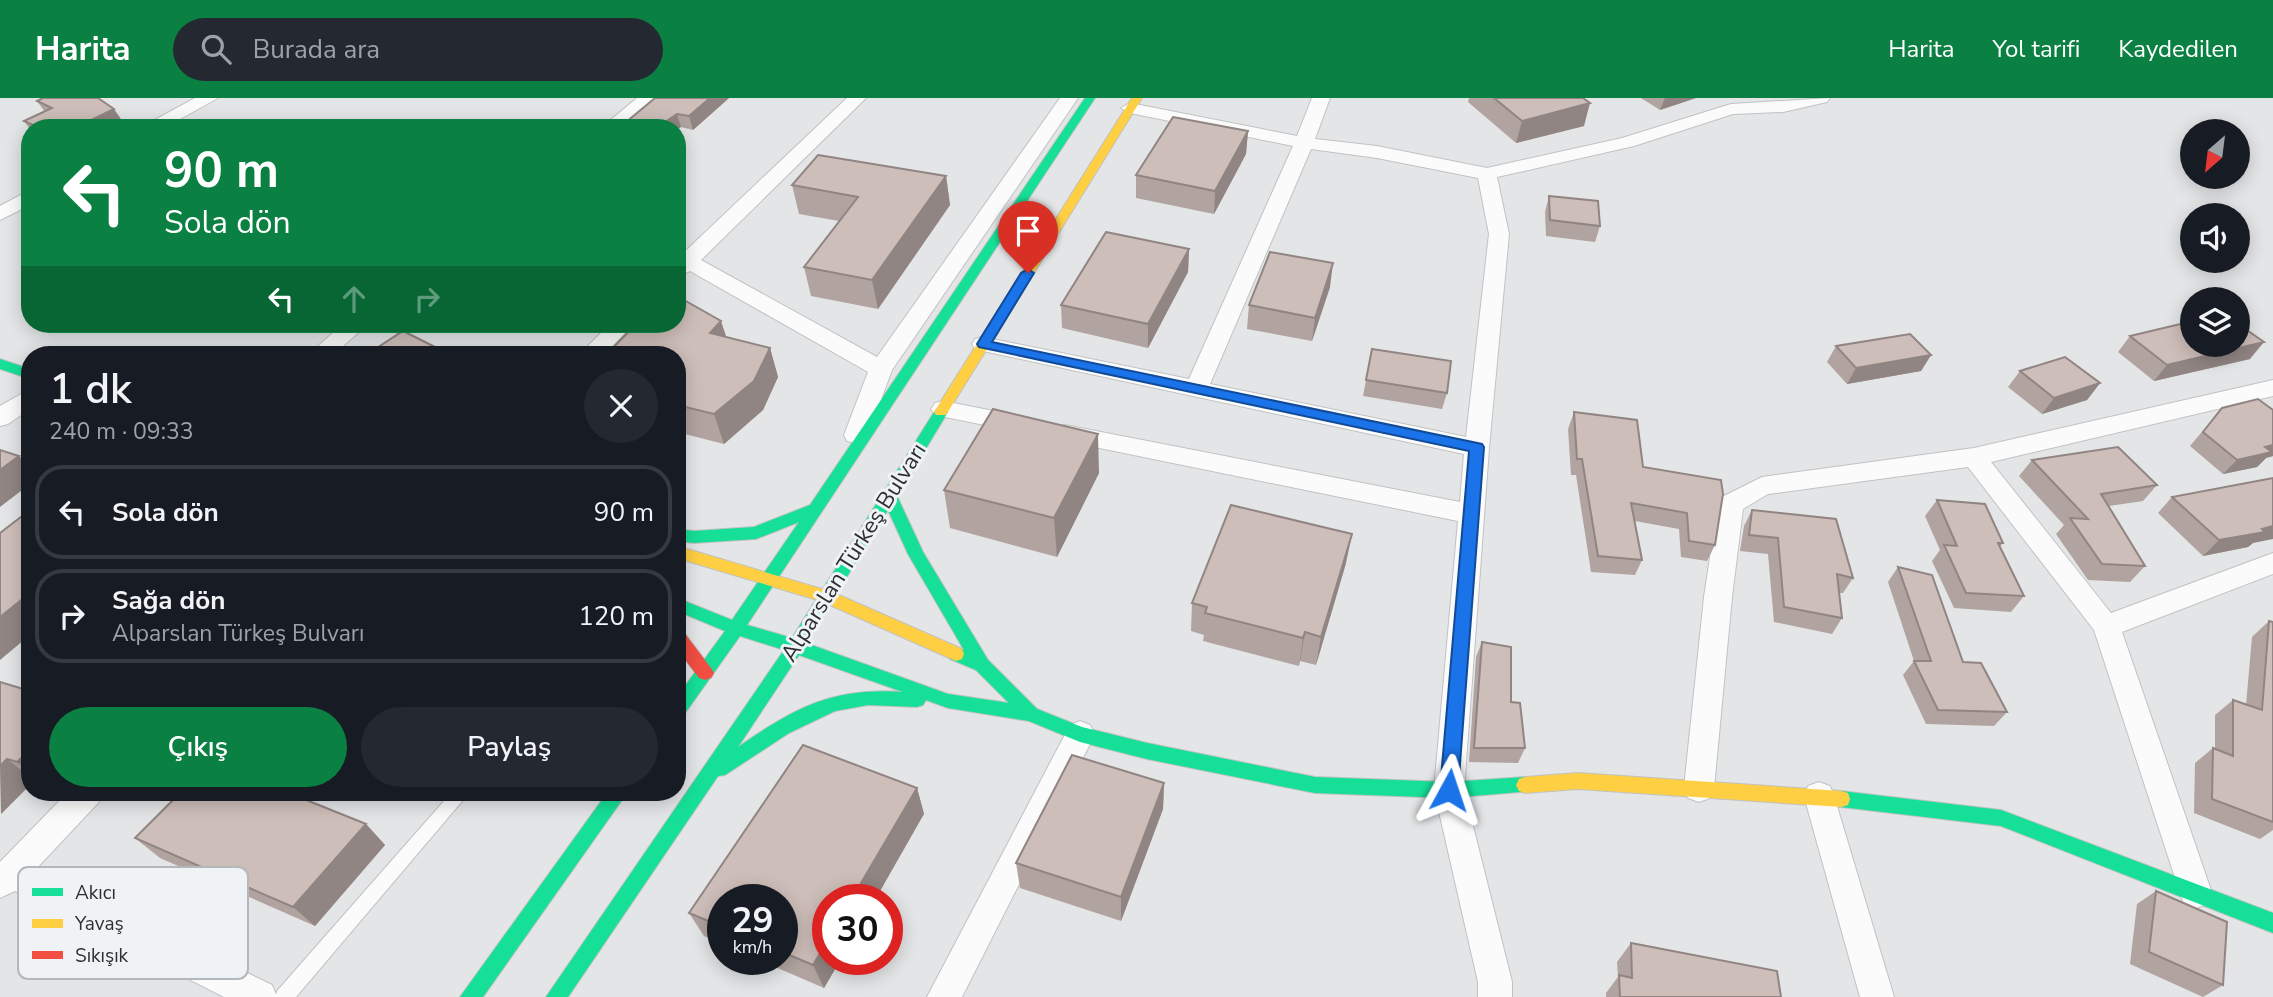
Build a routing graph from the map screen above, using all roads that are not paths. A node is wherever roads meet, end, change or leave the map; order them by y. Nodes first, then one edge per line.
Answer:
1 (209, 98) edge
2 (648, 98) edge
3 (857, 98) edge
4 (1069, 98) edge
5 (1090, 98) edge
6 (1321, 98) edge
7 (1821, 98) edge
8 (1134, 103) edge
9 (167, 119) edge
10 (621, 119) edge
11 (1304, 142) junction
12 (1487, 174) junction
13 (21, 201) edge
14 (0, 214) edge
15 (686, 263) edge
16 (686, 268) edge
17 (346, 333) edge
18 (613, 333) edge
19 (984, 344) junction
20 (330, 346) edge
21 (600, 346) edge
22 (0, 364) edge
23 (881, 369) junction
24 (21, 371) edge
25 (1196, 388) junction
26 (2273, 388) edge
27 (21, 403) edge
28 (943, 409) junction
29 (0, 418) edge
30 (1477, 447) junction
31 (1974, 457) junction
32 (847, 459) junction
33 (889, 496) junction
34 (814, 509) junction
35 (1471, 514) junction
36 (686, 536) edge
37 (686, 555) edge
38 (2273, 563) edge
39 (767, 580) junction
40 (826, 596) junction
41 (686, 608) edge
42 (2106, 626) junction
43 (735, 628) junction
44 (795, 646) junction
45 (686, 648) edge
46 (982, 665) junction
47 (705, 673) junction
48 (686, 699) edge
49 (948, 701) junction
50 (1031, 714) junction
51 (1080, 734) junction
52 (708, 775) junction
53 (1699, 788) junction
54 (1449, 790) junction
55 (1819, 796) junction
56 (79, 801) edge
57 (454, 801) edge
58 (612, 801) edge
59 (6, 879) edge
60 (2196, 893) junction
61 (2273, 923) edge
62 (221, 979) edge
63 (260, 997) edge
64 (284, 997) edge
65 (470, 997) edge
66 (556, 997) edge
67 (943, 997) edge
68 (1495, 997) edge
69 (1877, 997) edge

1 - 9 street
2 - 10 street
3 - 15 street
4 - 23 street
5 - 32 main road
6 - 11 street
7 - 12 street
8 - 11 street
8 - 19 main road, Alparslan Türkeş Bulvarı
11 - 12 street
11 - 25 street
12 - 30 street
13 - 14 street
16 - 23 street
17 - 20 street
18 - 21 street
19 - 25 street
19 - 28 main road, Alparslan Türkeş Bulvarı
22 - 24 main road
23 - 32 street
25 - 30 street
26 - 31 street
27 - 29 street
28 - 33 main road, Alparslan Türkeş Bulvarı
28 - 35 street
30 - 35 street
31 - 42 street
31 - 53 street
32 - 34 main road
33 - 40 main road, Alparslan Türkeş Bulvarı
33 - 46 main road
34 - 36 main road
34 - 39 main road
35 - 54 street
37 - 39 main road
38 - 42 street
39 - 40 main road
39 - 43 main road
40 - 44 main road, Alparslan Türkeş Bulvarı
40 - 46 main road
41 - 43 main road
42 - 60 street
43 - 44 main road
43 - 47 main road
44 - 49 main road
44 - 52 main road, Alparslan Türkeş Bulvarı
45 - 47 main road
46 - 50 main road
47 - 48 main road
49 - 50 main road
49 - 52 main road
50 - 51 main road
51 - 54 main road
51 - 67 street
52 - 66 main road, Alparslan Türkeş Bulvarı
53 - 54 main road
53 - 55 main road
54 - 68 street
55 - 60 main road
55 - 69 street
56 - 59 street
57 - 64 lane
58 - 65 main road
60 - 61 main road
62 - 63 street

